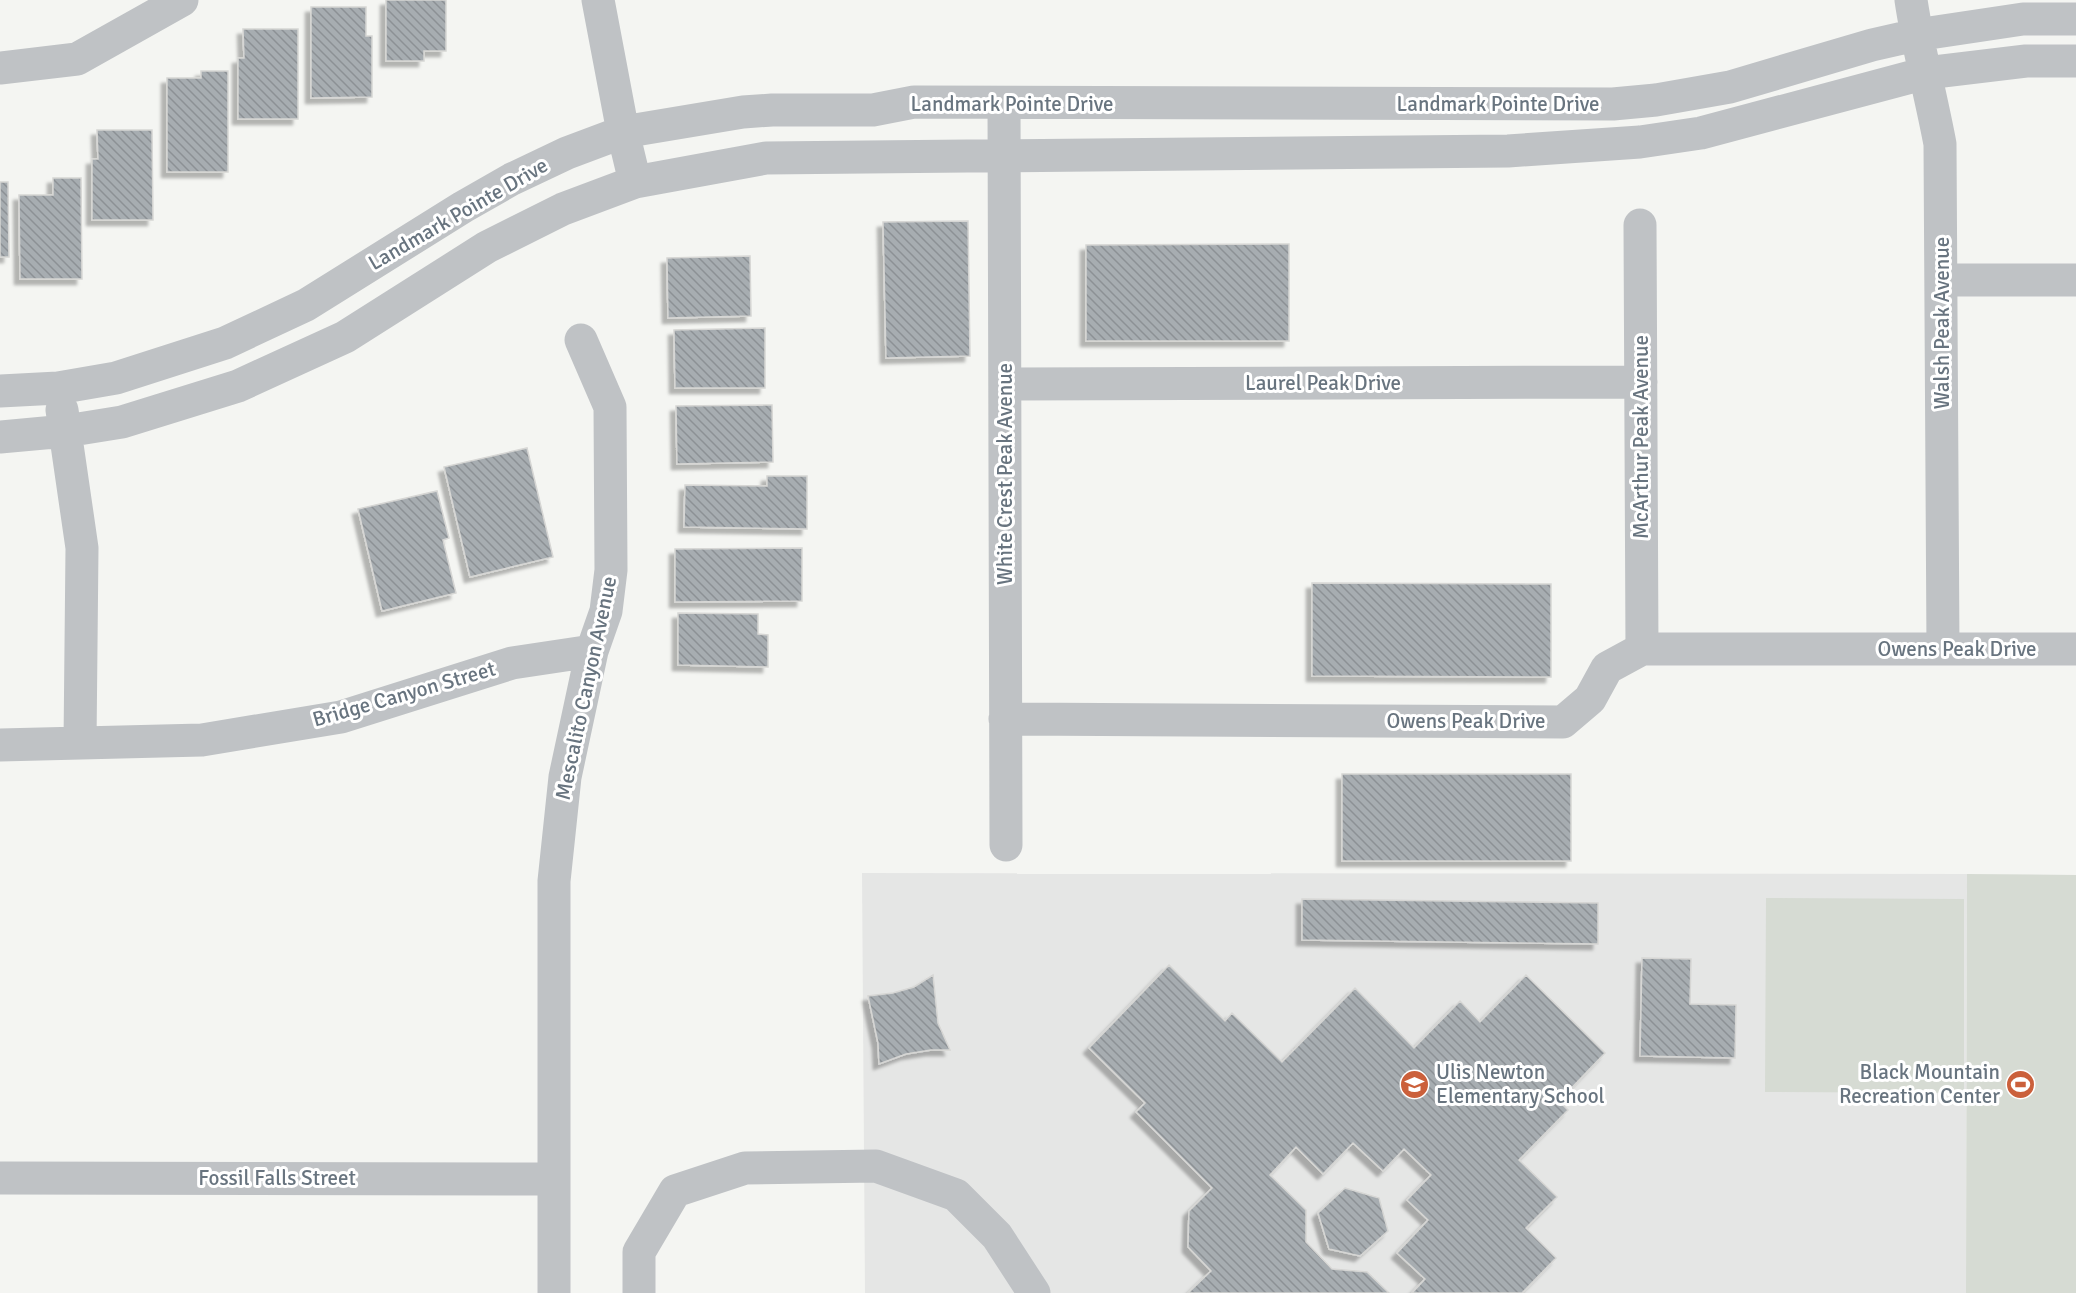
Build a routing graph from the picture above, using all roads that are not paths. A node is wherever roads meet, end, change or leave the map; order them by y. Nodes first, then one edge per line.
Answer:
1 (182, 0) edge
2 (598, 0) edge
3 (1911, 0) edge
4 (2076, 19) edge
5 (1916, 35) junction
6 (2076, 61) edge
7 (0, 68) edge
8 (1926, 73) junction
9 (1004, 103) junction
10 (623, 132) junction
11 (1004, 155) junction
12 (635, 182) junction
13 (1640, 225) dead end
14 (1942, 280) junction
15 (2076, 280) edge
16 (581, 340) dead end
17 (1641, 382) junction
18 (1005, 384) junction
19 (58, 387) junction
20 (0, 392) edge
21 (66, 431) junction
22 (0, 436) edge
23 (1642, 649) junction
24 (1943, 649) junction
25 (2076, 649) edge
26 (592, 651) junction
27 (1005, 719) junction
28 (80, 743) junction
29 (0, 745) edge
30 (1006, 844) dead end
31 (0, 1178) edge
32 (553, 1179) junction
33 (554, 1293) edge
34 (639, 1293) edge
35 (1034, 1293) edge

1 - 7 street
2 - 10 street
3 - 5 street, Walsh Peak Avenue
4 - 5 street, Landmark Pointe Drive
5 - 8 street, Walsh Peak Avenue
5 - 9 street, Landmark Pointe Drive
6 - 8 street, Landmark Pointe Drive
8 - 11 street, Landmark Pointe Drive
8 - 14 street, Walsh Peak Avenue
9 - 10 street, Landmark Pointe Drive
9 - 11 street, White Crest Peak Avenue
10 - 12 street
10 - 19 street, Landmark Pointe Drive
11 - 12 street, Landmark Pointe Drive
11 - 18 street, White Crest Peak Avenue
12 - 21 street, Landmark Pointe Drive
13 - 17 street, McArthur Peak Avenue
14 - 15 street
14 - 24 street, Walsh Peak Avenue
16 - 26 street, Mescalito Canyon Avenue
17 - 18 street, Laurel Peak Drive
17 - 23 street, McArthur Peak Avenue
18 - 27 street, White Crest Peak Avenue
19 - 20 street, Landmark Pointe Drive
19 - 21 street
21 - 22 street, Landmark Pointe Drive
21 - 28 street
23 - 24 street, Owens Peak Drive
23 - 27 street, Owens Peak Drive
24 - 25 street, Owens Peak Drive
26 - 28 street, Bridge Canyon Street
26 - 32 street, Mescalito Canyon Avenue
27 - 30 street, White Crest Peak Avenue
28 - 29 street, Bridge Canyon Street
31 - 32 street, Fossil Falls Street
32 - 33 street, Mescalito Canyon Avenue
34 - 35 street

